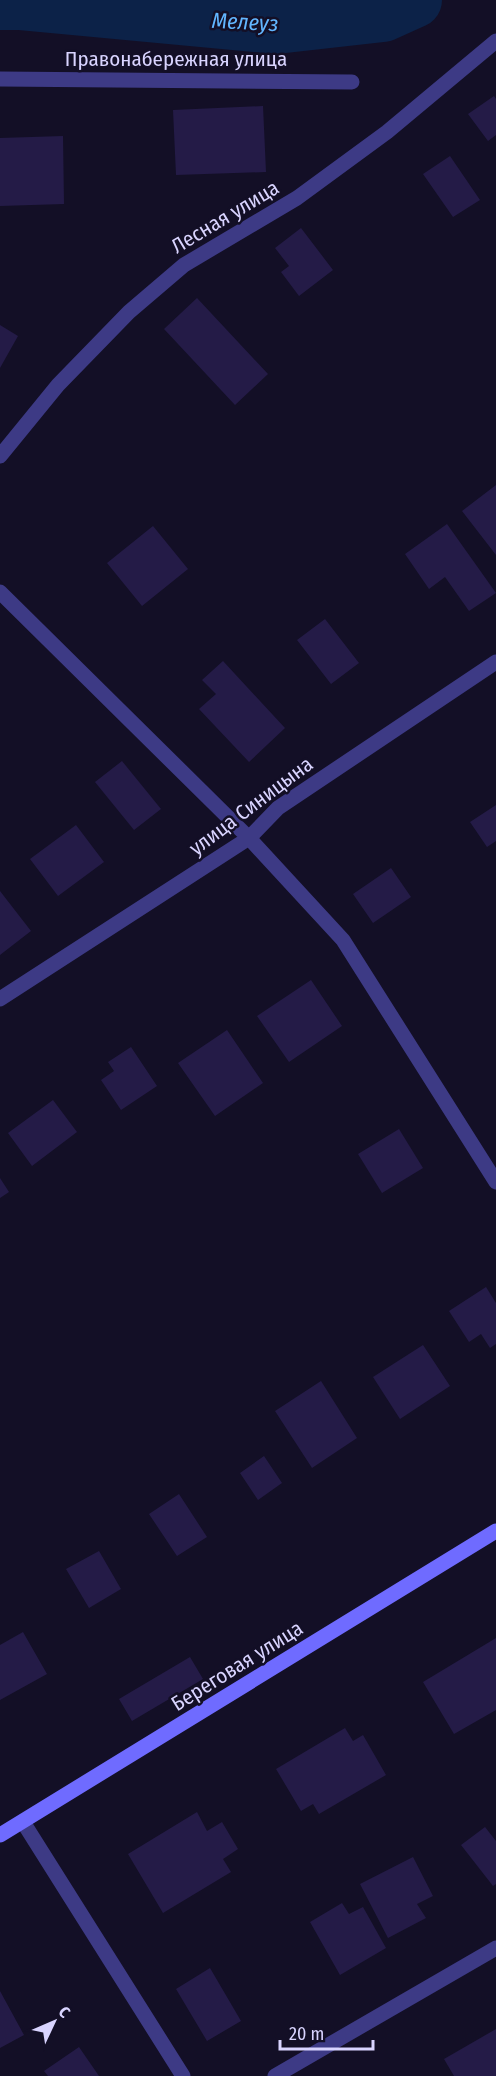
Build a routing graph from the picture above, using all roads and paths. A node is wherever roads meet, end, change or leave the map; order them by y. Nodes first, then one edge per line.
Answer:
1 (496, 41) edge
2 (0, 78) edge
3 (352, 82) dead end
4 (0, 456) edge
5 (0, 592) edge
6 (496, 663) edge
7 (249, 838) junction
8 (0, 999) edge
9 (496, 1182) edge
10 (496, 1531) edge
11 (22, 1822) junction
12 (0, 1835) edge
13 (496, 1948) edge
14 (183, 2076) edge
15 (275, 2076) edge

1 - 4 street, Лесная улица
2 - 3 street, Правонабережная улица
5 - 7 street
6 - 7 street, улица Синицына
7 - 8 street, улица Синицына
7 - 9 street
10 - 11 main road, Береговая улица
11 - 12 main road, Береговая улица
11 - 14 street
13 - 15 street

